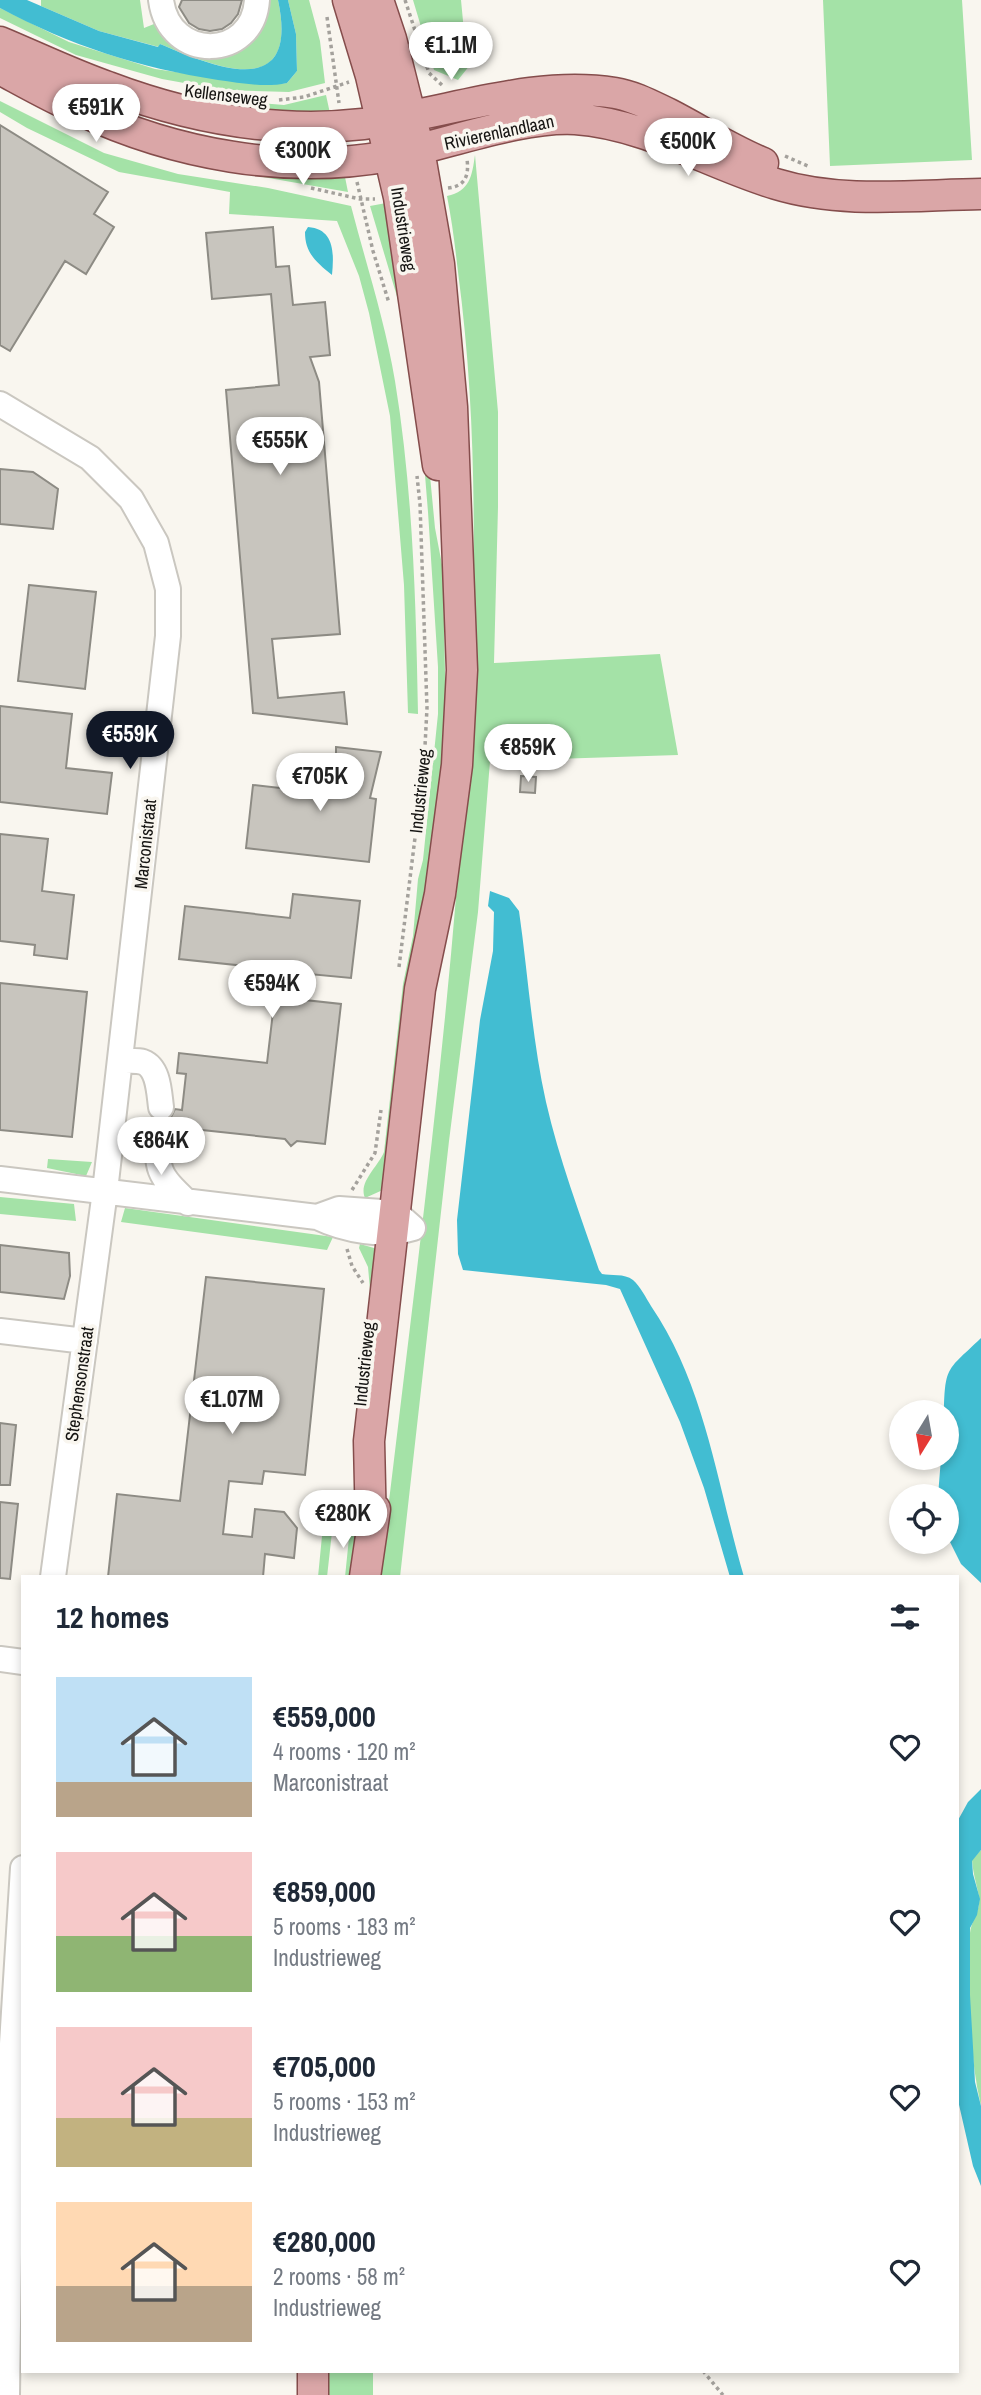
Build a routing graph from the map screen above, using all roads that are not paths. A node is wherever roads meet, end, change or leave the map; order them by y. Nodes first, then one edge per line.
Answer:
1 (161, 0) edge
2 (257, 0) edge
3 (378, 0) edge
4 (337, 7) edge
5 (0, 42) edge
6 (0, 69) edge
7 (397, 119) junction
8 (419, 150) junction
9 (390, 156) junction
10 (981, 194) edge
11 (862, 195) junction
12 (0, 404) edge
13 (457, 586) junction
14 (120, 1061) junction
15 (0, 1179) edge
16 (105, 1191) junction
17 (188, 1203) junction
18 (401, 1225) junction
19 (0, 1331) edge
20 (85, 1341) junction
21 (53, 1575) edge
22 (365, 1575) edge
23 (0, 1659) edge
24 (21, 1662) edge
25 (21, 1927) edge
26 (17, 2045) edge
27 (313, 2373) edge
28 (7, 2395) edge
29 (313, 2395) edge

1 - 2 street
3 - 7 main road, Industrieweg
4 - 7 main road, Industrieweg
5 - 7 main road, Kellenseweg
6 - 9 main road
7 - 8 main road, Industrieweg
7 - 9 main road, Industrieweg
7 - 11 main road, Rivierenlandlaan
8 - 9 main road, Rivierenlandlaan
8 - 11 main road, Rivierenlandlaan
8 - 13 main road, Industrieweg
9 - 13 main road, Industrieweg
10 - 11 main road, Rivierenlandlaan
12 - 14 street, Marconistraat
13 - 18 main road, Industrieweg
14 - 16 street, Marconistraat
14 - 17 street
15 - 16 street
16 - 17 street
16 - 20 street, Stephensonstraat
17 - 18 street
18 - 22 main road, Industrieweg
19 - 20 street
20 - 21 street, Stephensonstraat
23 - 24 street
25 - 26 street
26 - 28 street
27 - 29 main road

